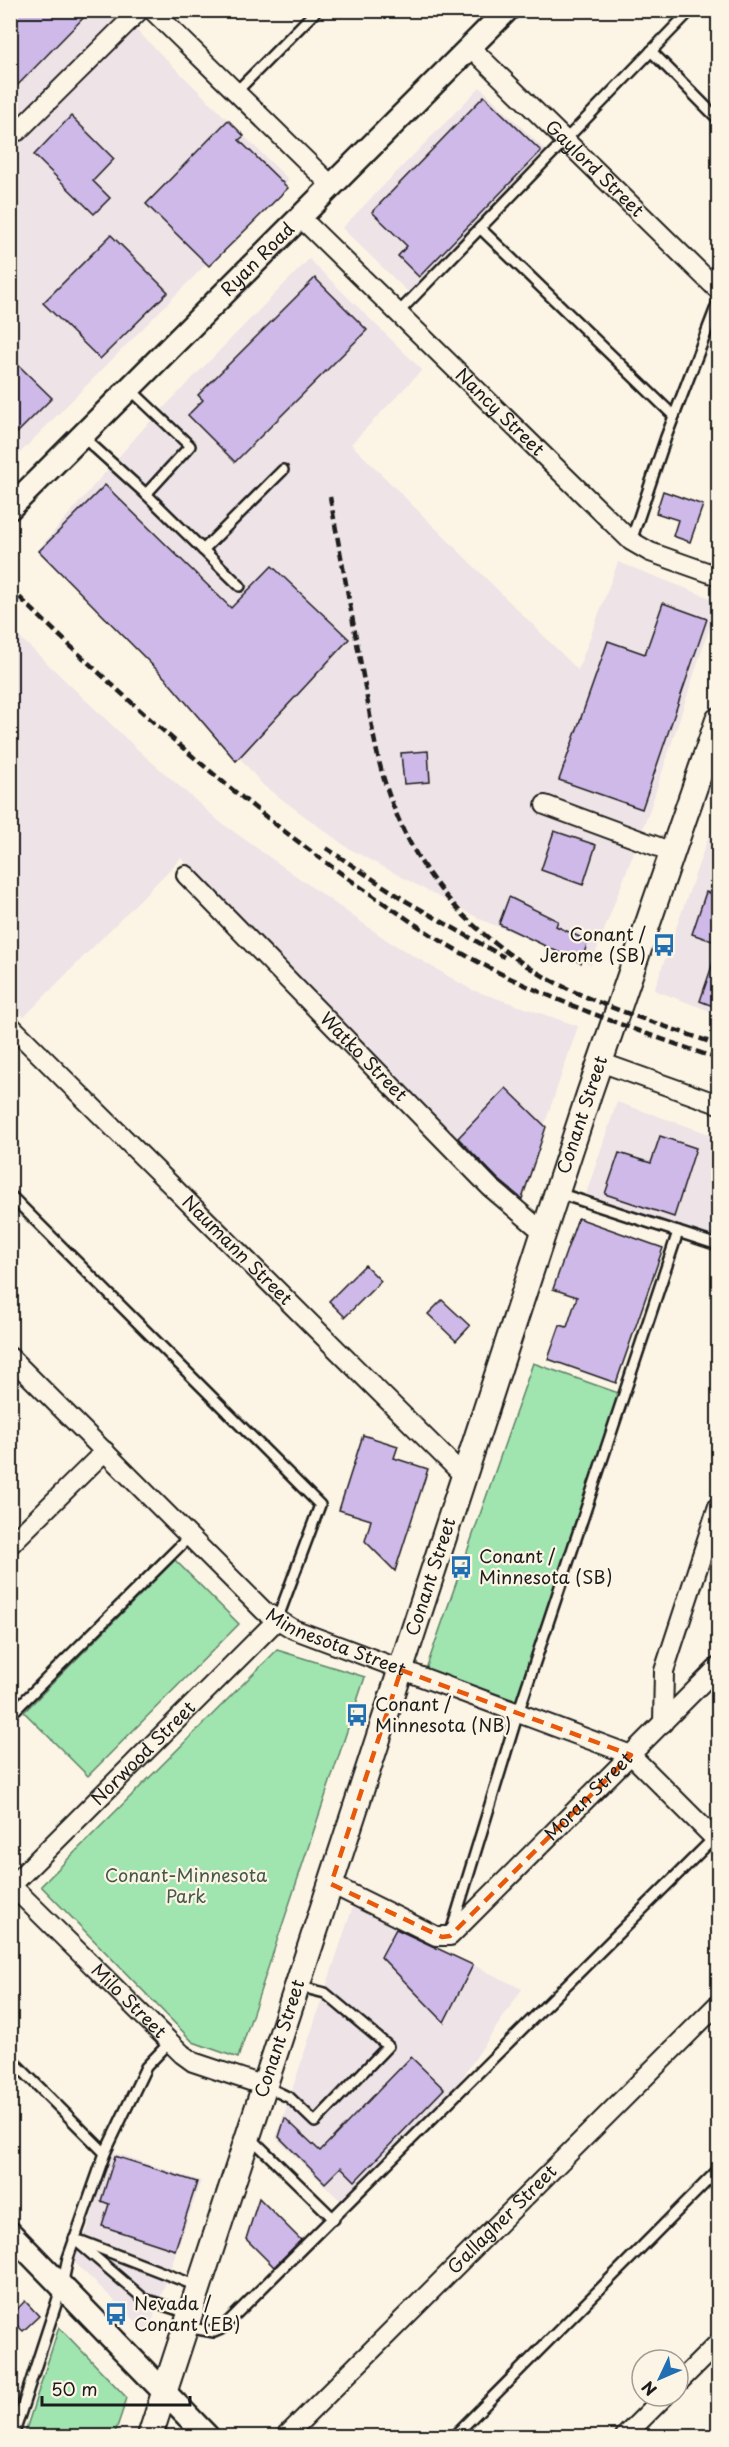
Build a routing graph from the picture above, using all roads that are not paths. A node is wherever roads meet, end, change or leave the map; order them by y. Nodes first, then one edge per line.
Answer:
1 (140, 10) edge
2 (152, 10) edge
3 (316, 10) edge
4 (507, 10) edge
5 (691, 10) edge
6 (470, 47) junction
7 (651, 51) junction
8 (236, 92) junction
9 (718, 119) edge
10 (18, 131) dead end
11 (565, 141) junction
12 (332, 186) junction
13 (301, 218) junction
14 (480, 228) junction
15 (718, 290) edge
16 (718, 302) edge
17 (398, 313) junction
18 (130, 388) junction
19 (674, 416) junction
20 (82, 436) junction
21 (283, 470) dead end
22 (146, 494) junction
23 (10, 508) edge
24 (633, 542) junction
25 (203, 550) junction
26 (718, 576) edge
27 (240, 586) dead end
28 (718, 720) edge
29 (545, 805) dead end
30 (672, 852) junction
31 (186, 875) dead end
32 (10, 1025) edge
33 (600, 1062) junction
34 (718, 1104) edge
35 (557, 1192) junction
36 (10, 1195) edge
37 (543, 1232) junction
38 (678, 1232) junction
39 (718, 1245) edge
40 (13, 1365) edge
41 (105, 1451) junction
42 (464, 1476) junction
43 (718, 1506) edge
44 (190, 1536) junction
45 (10, 1545) edge
46 (277, 1620) junction
47 (718, 1668) edge
48 (401, 1670) junction
49 (518, 1713) junction
50 (10, 1715) edge
51 (663, 1724) junction
52 (631, 1755) junction
53 (717, 1838) edge
54 (331, 1884) junction
55 (11, 1886) edge
56 (450, 1936) junction
57 (297, 1986) junction
58 (718, 2004) edge
59 (170, 2042) junction
60 (10, 2058) edge
61 (264, 2086) junction
62 (248, 2135) junction
63 (105, 2153) junction
64 (718, 2170) edge
65 (334, 2219) junction
66 (10, 2233) edge
67 (74, 2239) junction
68 (62, 2286) junction
69 (199, 2287) junction
70 (188, 2320) junction
71 (718, 2343) edge
72 (690, 2371) edge
73 (165, 2393) junction
74 (653, 2408) edge
75 (13, 2436) edge
76 (150, 2436) edge
77 (207, 2436) edge
78 (286, 2436) edge
79 (454, 2436) edge
80 (625, 2436) edge

1 - 10 street
2 - 8 street
3 - 8 lane
4 - 6 street, Ryan Road
5 - 7 lane
6 - 11 street, Gaylord Street
6 - 12 street, Ryan Road
7 - 9 lane
7 - 11 lane
8 - 12 street
11 - 14 lane
11 - 15 street, Gaylord Street
12 - 13 street, Ryan Road
13 - 17 street, Nancy Street
13 - 18 street, Ryan Road
14 - 17 lane
14 - 19 lane
16 - 19 lane
17 - 24 street, Nancy Street
18 - 20 street, Ryan Road
18 - 22 lane
19 - 24 lane
20 - 22 lane
20 - 23 street, Ryan Road
21 - 25 lane
22 - 25 lane
24 - 26 street, Nancy Street
25 - 27 lane
28 - 30 main road, Conant Street
29 - 30 street
30 - 33 main road, Conant Street
31 - 37 street, Watko Street
32 - 42 street, Naumann Street
33 - 34 street
33 - 35 main road, Conant Street
35 - 37 main road, Conant Street
35 - 38 lane
36 - 46 lane
37 - 42 main road, Conant Street
38 - 39 lane
38 - 49 lane
40 - 41 street, Minnesota Street
41 - 44 street, Minnesota Street
41 - 45 street
42 - 48 main road, Conant Street
43 - 51 street
44 - 46 street, Minnesota Street
44 - 50 lane
46 - 48 street, Minnesota Street
46 - 55 street, Norwood Street
47 - 51 street, Moran Street
48 - 49 street, Minnesota Street
48 - 54 main road, Conant Street
49 - 52 street, Minnesota Street
49 - 56 lane
51 - 52 street, Moran Street
52 - 53 street, Minnesota Street
52 - 56 street, Moran Street
53 - 65 lane
54 - 56 street
54 - 57 main road, Conant Street
55 - 59 street, Milo Street
57 - 61 main road, Conant Street
57 - 61 lane
58 - 78 street, Gallagher Street
59 - 61 street, Milo Street
59 - 63 lane
60 - 63 lane
61 - 62 main road, Conant Street
62 - 65 lane
62 - 69 main road, Conant Street
63 - 67 lane
64 - 79 lane
65 - 70 lane
66 - 68 street
67 - 68 lane
67 - 69 lane
67 - 70 lane
68 - 73 street
68 - 75 lane
69 - 70 main road, Conant Street
70 - 73 main road, Conant Street
71 - 72 street
73 - 76 main road, Conant Street
73 - 77 street
74 - 80 street

